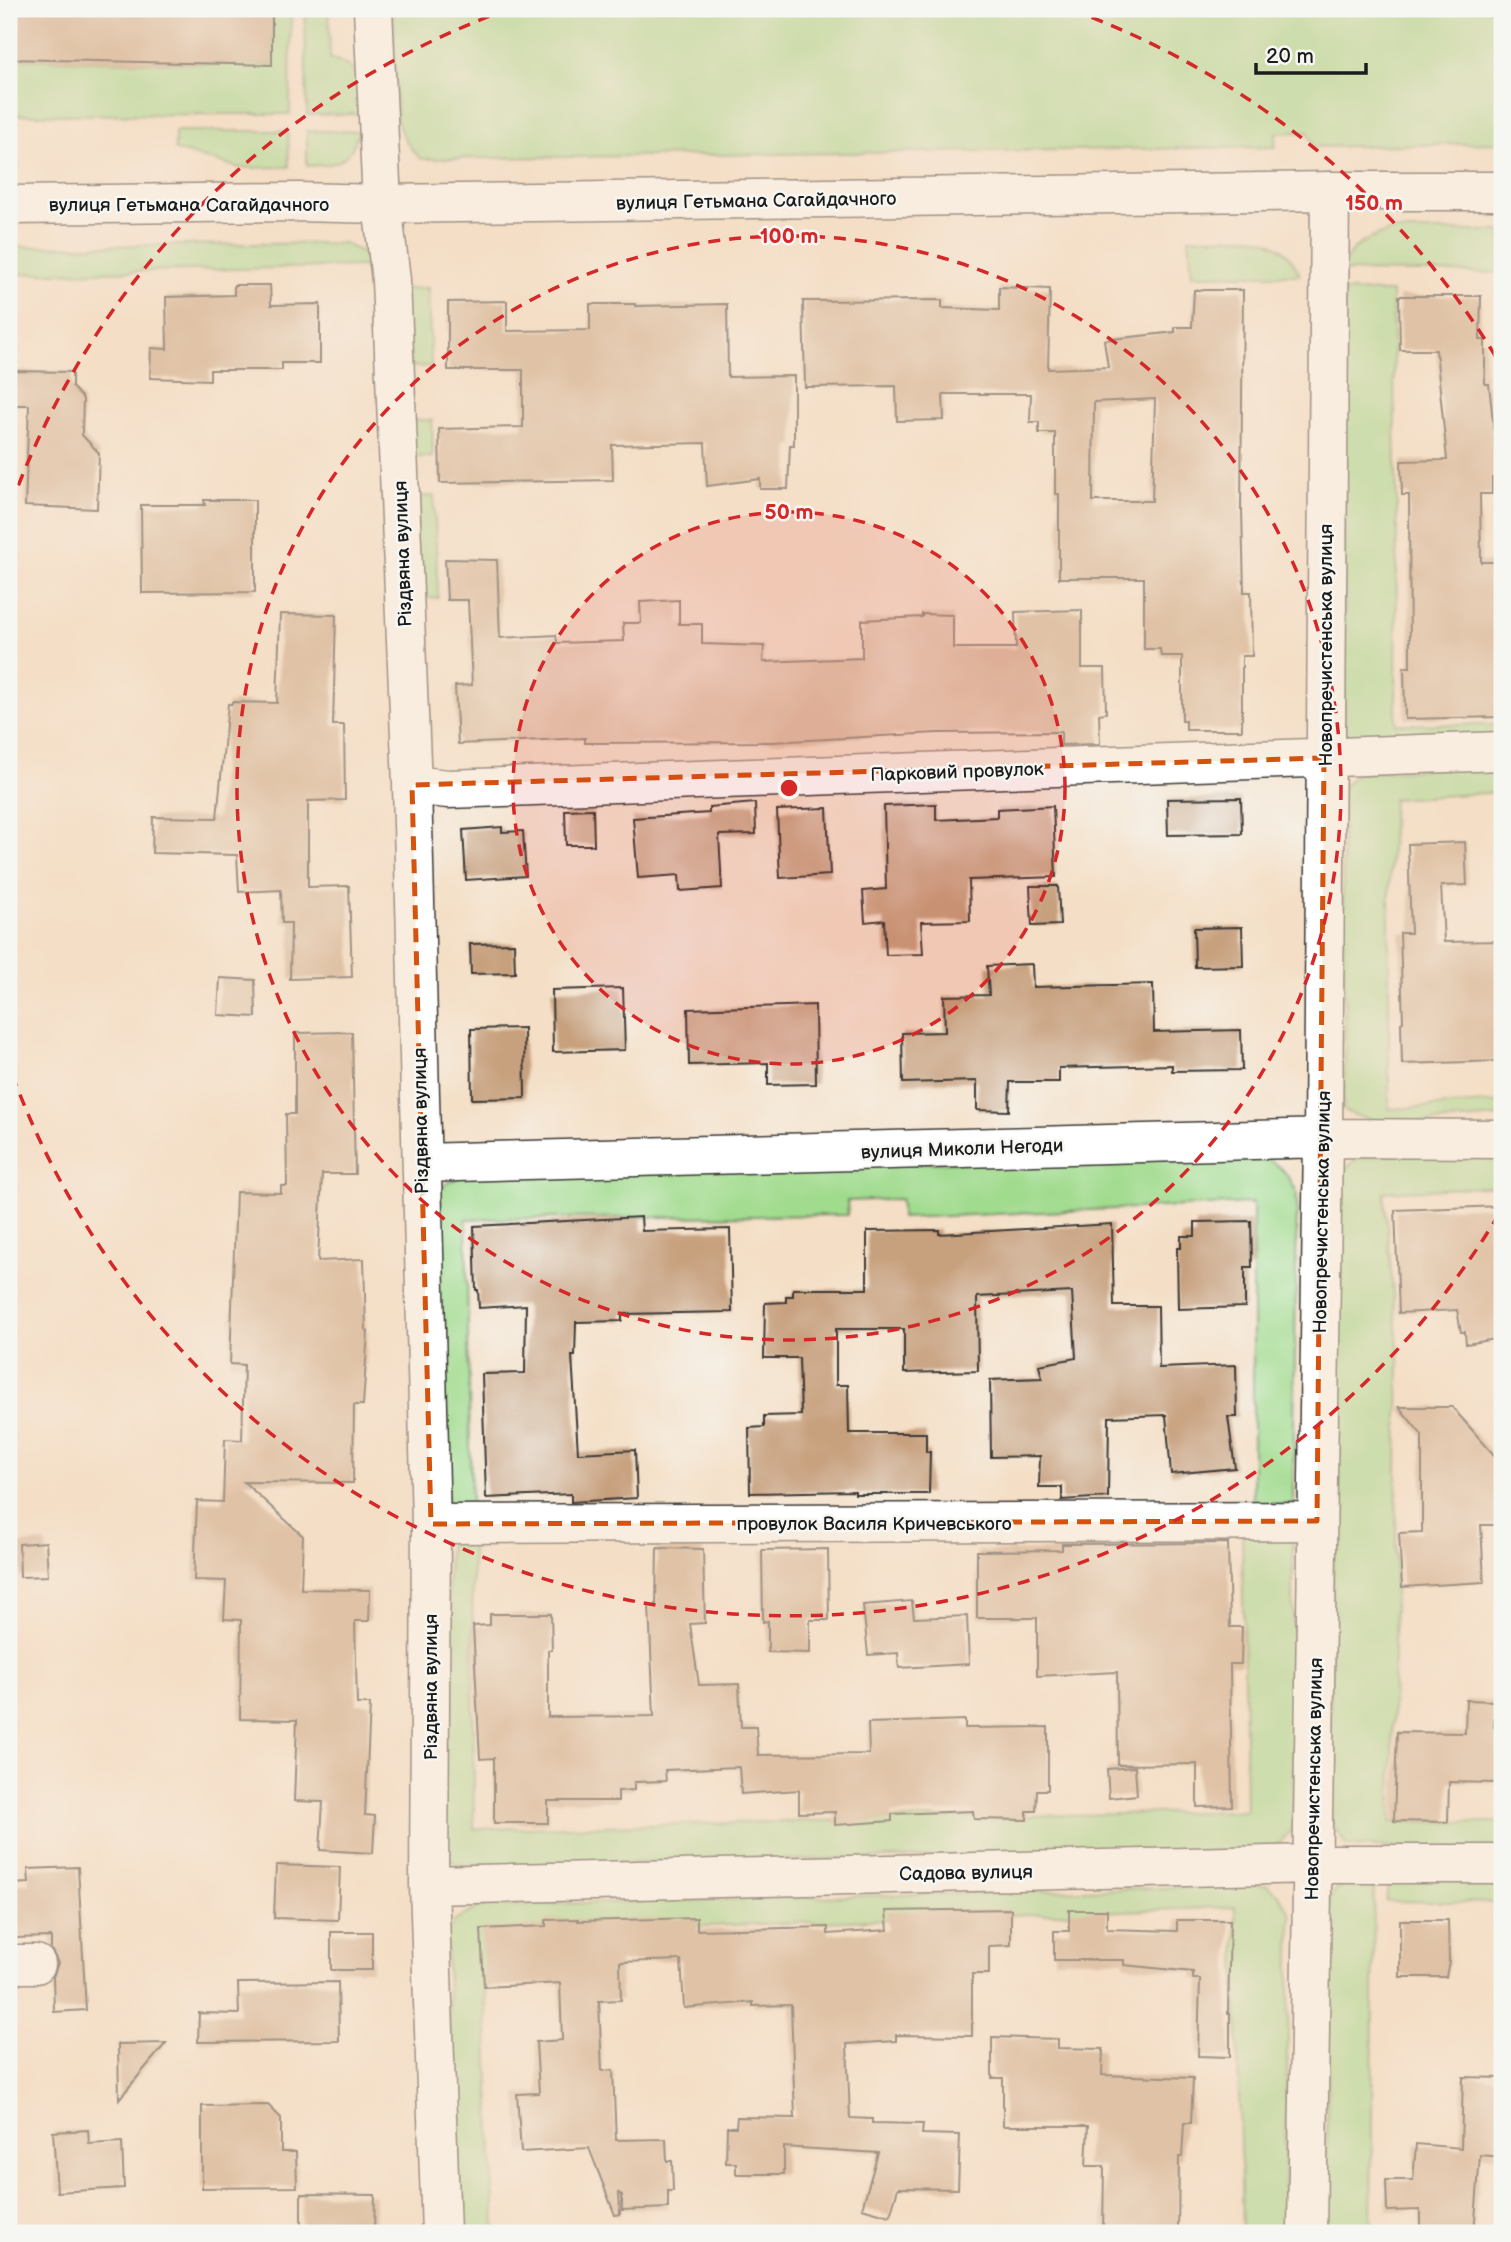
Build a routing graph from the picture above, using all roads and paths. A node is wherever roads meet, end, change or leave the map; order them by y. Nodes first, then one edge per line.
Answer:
1 (373, 9) edge
2 (1330, 191) junction
3 (1502, 191) edge
4 (382, 204) junction
5 (9, 205) edge
6 (1502, 751) edge
7 (1324, 758) junction
8 (412, 785) junction
9 (1323, 1138) junction
10 (1502, 1139) edge
11 (422, 1163) junction
12 (1317, 1521) junction
13 (431, 1524) junction
14 (1311, 1864) junction
15 (1502, 1864) edge
16 (429, 1885) junction
17 (440, 2233) edge
18 (1307, 2233) edge

1 - 4 street, Різдвяна вулиця
2 - 3 street, вулиця Гетьмана Сагайдачного
2 - 4 street, вулиця Гетьмана Сагайдачного
2 - 7 street, Новопречистенська вулиця
4 - 5 street, вулиця Гетьмана Сагайдачного
4 - 8 street, Різдвяна вулиця
6 - 7 street, Парковий провулок
7 - 8 street, Парковий провулок
7 - 9 street, Новопречистенська вулиця
8 - 11 street, Різдвяна вулиця
9 - 10 street, вулиця Миколи Негоди
9 - 11 street, вулиця Миколи Негоди
9 - 12 street, Новопречистенська вулиця
11 - 13 street, Різдвяна вулиця
12 - 13 street, провулок Василя Кричевського
12 - 14 street, Новопречистенська вулиця
13 - 16 street, Різдвяна вулиця
14 - 15 street, Садова вулиця
14 - 16 street, Садова вулиця
14 - 18 street, Новопречистенська вулиця
16 - 17 street, Різдвяна вулиця

